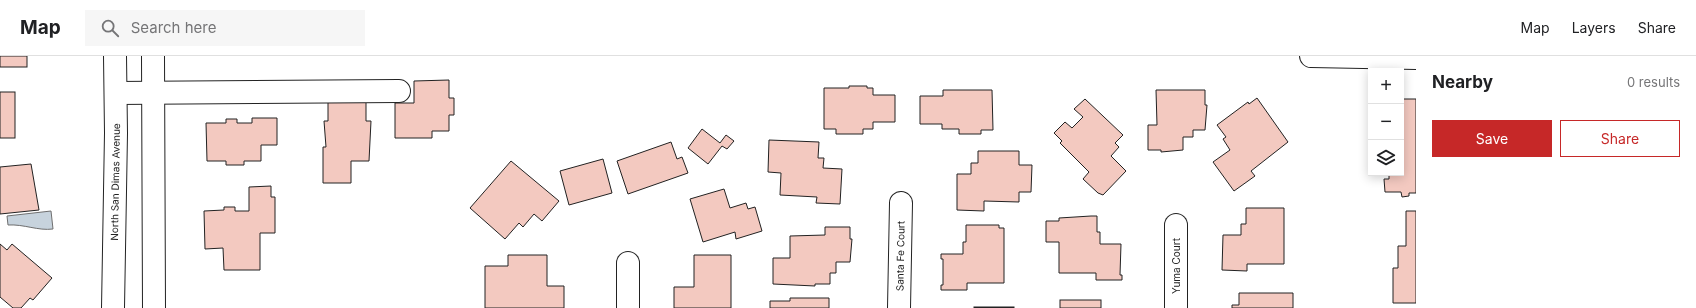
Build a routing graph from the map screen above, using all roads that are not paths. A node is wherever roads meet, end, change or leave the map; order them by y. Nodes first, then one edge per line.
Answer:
1 (115, 56) edge
2 (154, 56) edge
3 (1311, 56) edge
4 (1416, 58) edge
5 (399, 91) dead end
6 (116, 93) junction
7 (153, 93) junction
8 (901, 203) dead end
9 (1176, 225) dead end
10 (628, 263) dead end
11 (112, 308) edge
12 (154, 308) edge
13 (628, 308) edge
14 (899, 308) edge
15 (1176, 308) edge

1 - 6 street, North San Dimas Avenue
2 - 7 street
3 - 4 street
5 - 7 street
6 - 7 street
6 - 11 street, North San Dimas Avenue
7 - 12 street
8 - 14 street, Santa Fe Court
9 - 15 street, Yuma Court
10 - 13 street

